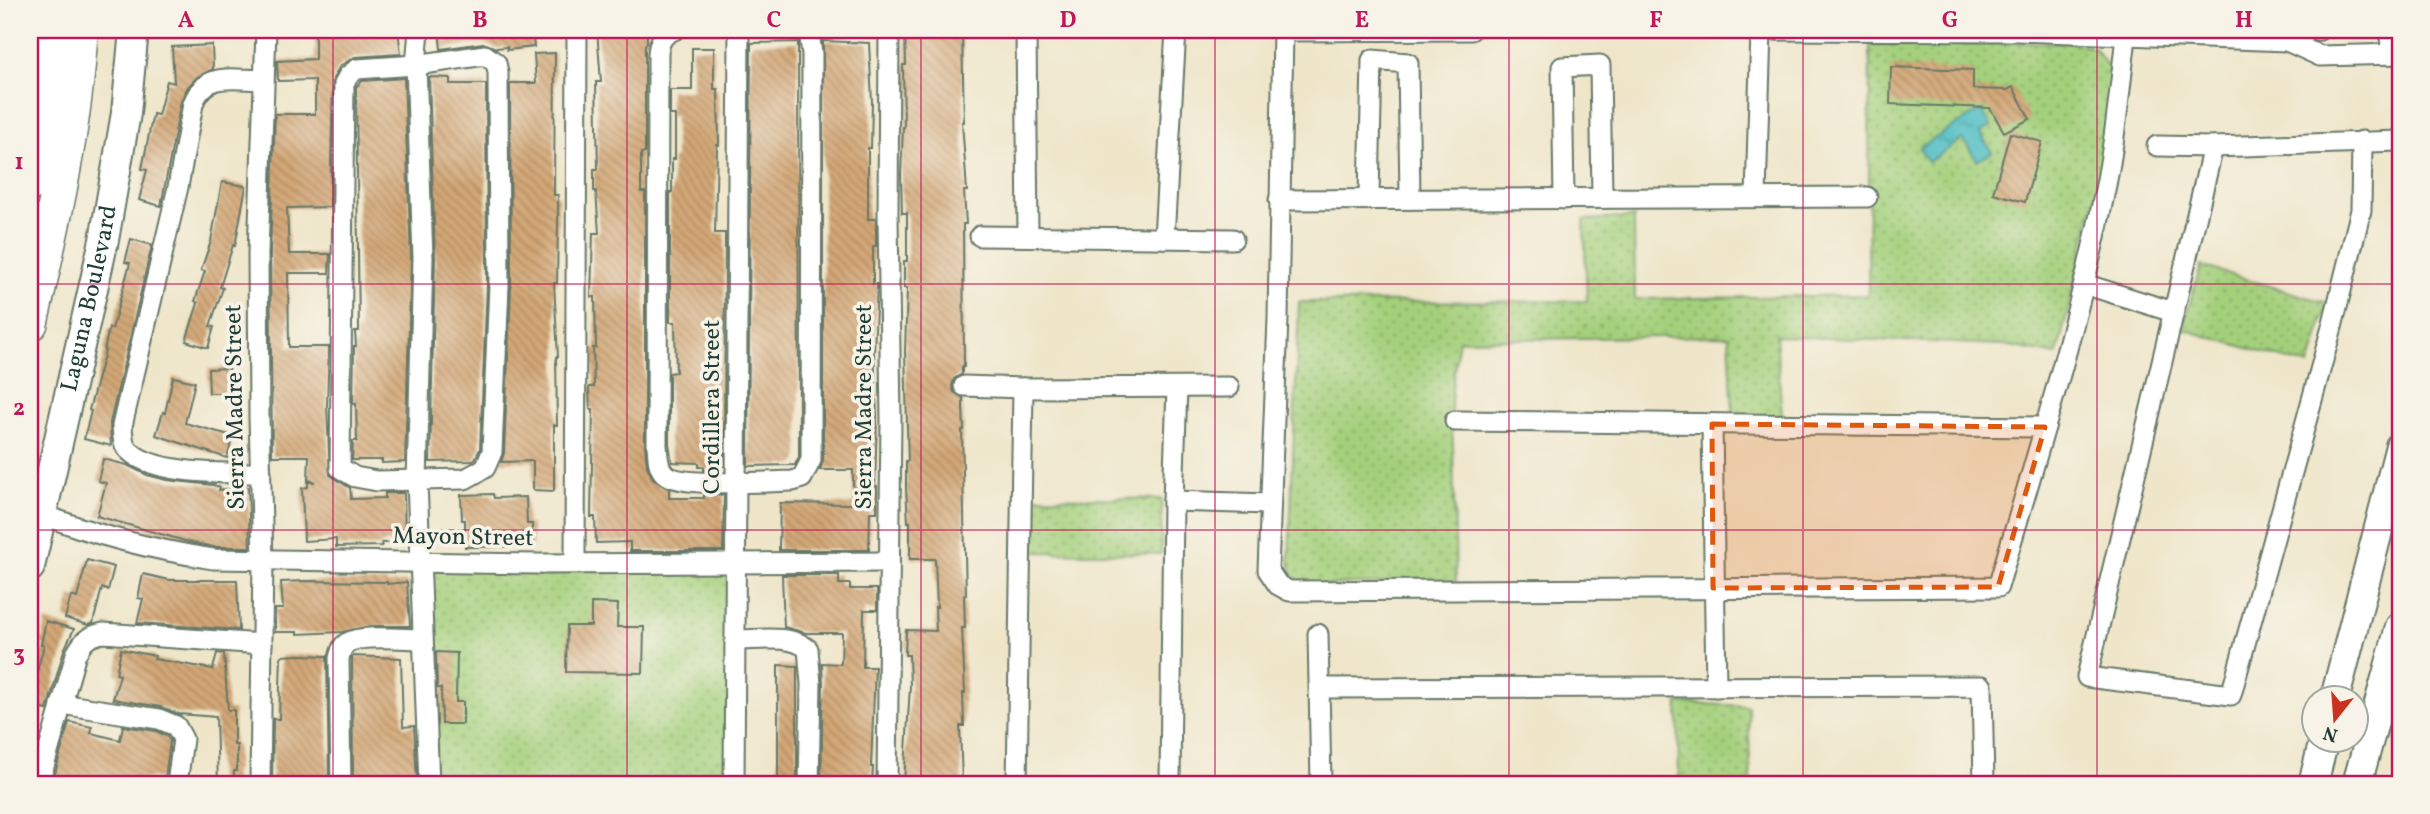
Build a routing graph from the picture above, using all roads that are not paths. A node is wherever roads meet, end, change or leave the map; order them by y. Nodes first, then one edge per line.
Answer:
1 (50, 30) edge
2 (80, 30) edge
3 (134, 30) edge
4 (266, 30) edge
5 (419, 30) edge
6 (577, 30) edge
7 (674, 30) edge
8 (739, 30) edge
9 (805, 30) edge
10 (889, 30) edge
11 (1026, 30) edge
12 (1176, 30) edge
13 (1283, 30) edge
14 (1471, 30) edge
15 (1746, 30) edge
16 (1760, 30) edge
17 (1948, 30) edge
18 (2319, 30) edge
19 (2390, 30) edge
20 (2126, 37) junction
21 (2287, 41) junction
22 (2396, 54) edge
23 (416, 65) junction
24 (264, 80) junction
25 (2362, 141) junction
26 (2400, 141) edge
27 (2157, 146) dead end
28 (2213, 147) junction
29 (30, 183) edge
30 (1756, 196) junction
31 (1867, 197) dead end
32 (1369, 198) junction
33 (1602, 198) junction
34 (1410, 199) junction
35 (1564, 199) junction
36 (1279, 200) junction
37 (980, 236) dead end
38 (1028, 236) junction
39 (1164, 238) junction
40 (1233, 239) dead end
41 (2084, 284) junction
42 (2173, 312) junction
43 (30, 323) edge
44 (964, 386) dead end
45 (1177, 387) junction
46 (1229, 387) dead end
47 (1023, 388) junction
48 (1455, 421) dead end
49 (1712, 424) junction
50 (2045, 427) junction
51 (2400, 446) edge
52 (261, 473) junction
53 (416, 481) junction
54 (737, 482) junction
55 (1173, 501) junction
56 (1269, 504) junction
57 (42, 514) junction
58 (263, 560) junction
59 (737, 561) junction
60 (419, 562) junction
61 (889, 562) junction
62 (575, 564) junction
63 (30, 567) edge
64 (1713, 588) junction
65 (2400, 626) edge
66 (1318, 634) dead end
67 (422, 639) junction
68 (736, 639) junction
69 (262, 644) junction
70 (2339, 684) edge
71 (1716, 687) junction
72 (1320, 688) junction
73 (61, 704) junction
74 (2321, 754) edge
75 (39, 784) edge
76 (177, 784) edge
77 (261, 784) edge
78 (341, 784) edge
79 (429, 784) edge
80 (734, 784) edge
81 (809, 784) edge
82 (887, 784) edge
83 (1017, 784) edge
84 (1170, 784) edge
85 (1321, 784) edge
86 (1984, 784) edge
87 (2314, 784) edge
88 (2357, 784) edge

1 - 29 highway
2 - 43 highway
3 - 57 main road, Laguna Boulevard
4 - 24 street, Sierra Madre Street
5 - 23 street
6 - 62 street
7 - 54 street
8 - 54 street, Cordillera Street
9 - 54 street
10 - 61 street, Sierra Madre Street
11 - 38 street
12 - 39 street
13 - 14 street
13 - 36 street
15 - 16 street
16 - 17 street
16 - 30 street
17 - 20 street
18 - 21 street
19 - 22 street
20 - 21 street
20 - 41 street
21 - 22 street
23 - 53 street
23 - 53 street
23 - 53 street
24 - 52 street, Sierra Madre Street
24 - 52 street
25 - 26 street
25 - 28 street
25 - 42 street
27 - 28 street
28 - 42 street
30 - 31 street
30 - 33 street
32 - 34 street
32 - 34 street
32 - 36 street
33 - 35 street
33 - 35 street
34 - 35 street
36 - 56 street
37 - 38 street
38 - 39 street
39 - 40 street
41 - 42 street
41 - 50 street
44 - 47 street
45 - 46 street
45 - 47 street
45 - 55 street
47 - 83 street
48 - 49 street
49 - 50 street
49 - 64 street
50 - 64 street
51 - 70 main road
52 - 58 street, Sierra Madre Street
53 - 60 street
54 - 59 street, Cordillera Street
55 - 56 street
55 - 84 street
56 - 64 street
57 - 58 street, Mayon Street
57 - 63 main road, Laguna Boulevard
58 - 60 street, Mayon Street
58 - 69 street, Sierra Madre Street
59 - 61 street, Mayon Street
59 - 62 street, Mayon Street
59 - 68 street, Cordillera Street
60 - 62 street, Mayon Street
60 - 67 street
61 - 82 street, Sierra Madre Street
64 - 71 street
65 - 88 main road
66 - 72 street
67 - 78 street
67 - 79 street
68 - 80 street, Cordillera Street
68 - 81 street
69 - 73 street
69 - 77 street, Sierra Madre Street
71 - 72 street
71 - 86 street
72 - 85 street
73 - 75 street
73 - 76 street
74 - 87 main road

